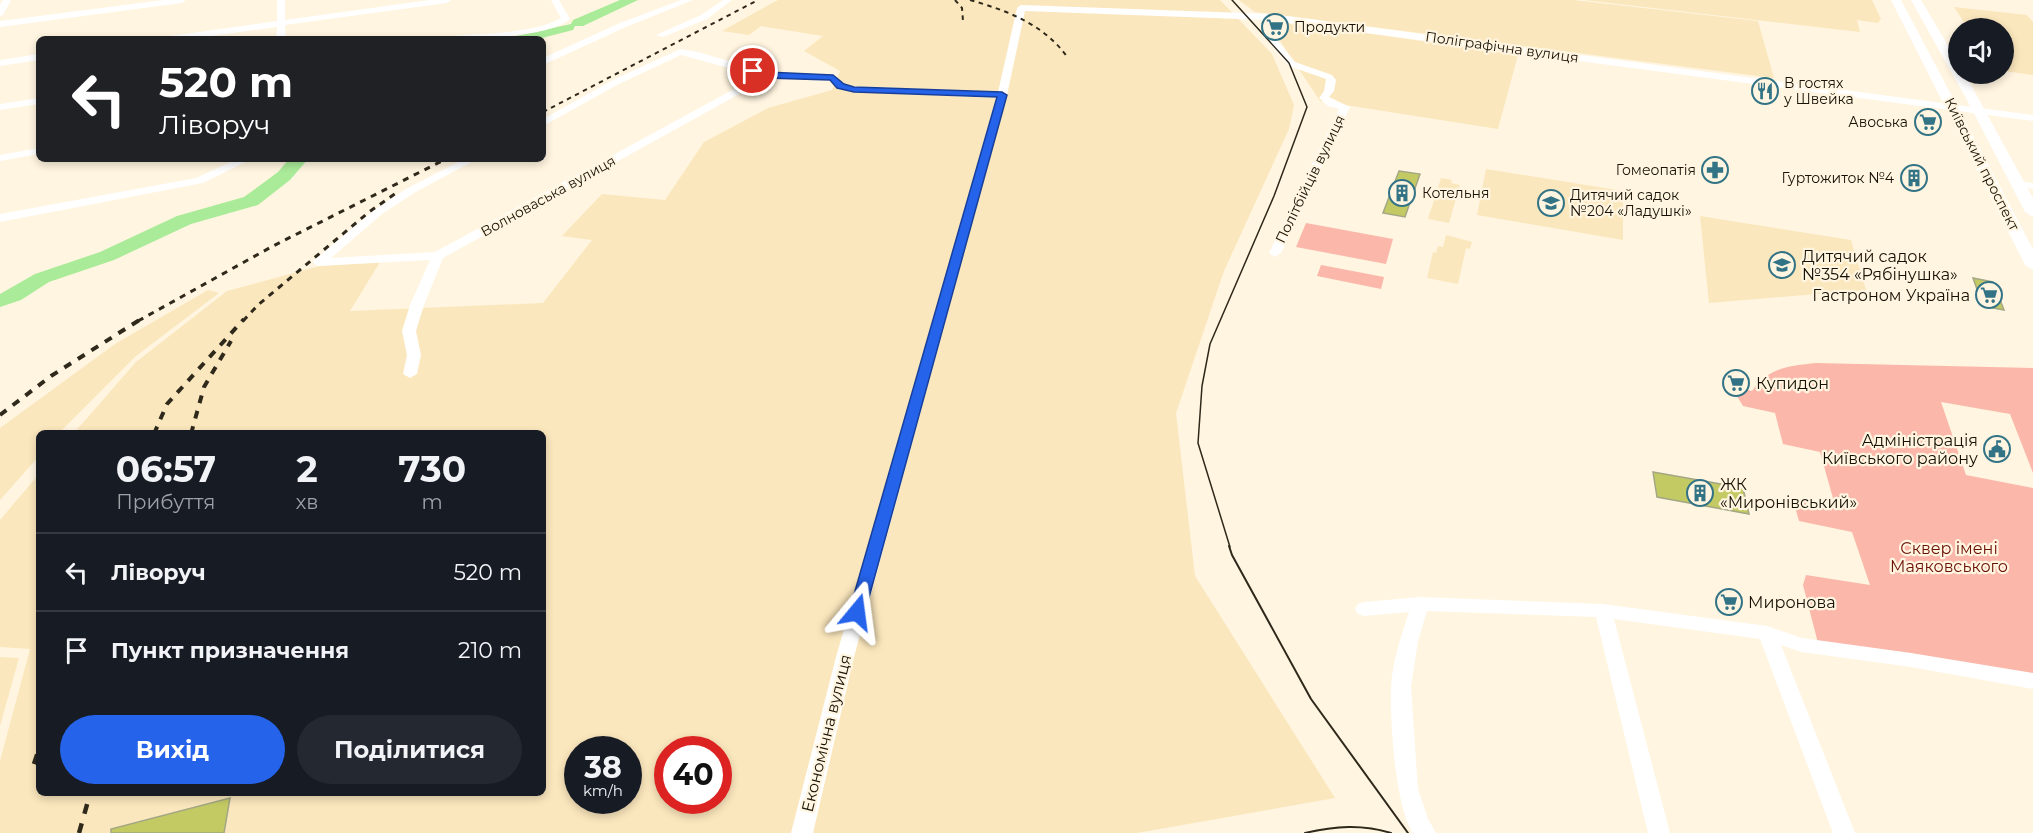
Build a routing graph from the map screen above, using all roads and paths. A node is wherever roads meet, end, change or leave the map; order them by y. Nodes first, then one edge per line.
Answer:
1 (7, 0) edge
2 (182, 0) edge
3 (281, 0) edge
4 (447, 0) edge
5 (555, 0) edge
6 (689, 0) edge
7 (728, 0) edge
8 (1896, 0) edge
9 (1916, 0) edge
10 (1021, 8) joint
11 (0, 13) edge
12 (1272, 17) junction
13 (0, 24) edge
14 (280, 24) junction
15 (660, 35) dead end
16 (192, 36) edge
17 (281, 36) edge
18 (474, 36) edge
19 (36, 57) edge
20 (546, 61) edge
21 (0, 63) edge
22 (766, 75) junction
23 (1002, 95) junction
24 (36, 101) edge
25 (0, 106) edge
26 (1953, 108) junction
27 (1980, 112) junction
28 (2033, 118) edge
29 (546, 121) edge
30 (36, 152) edge
31 (0, 158) edge
32 (240, 162) edge
33 (466, 162) edge
34 (2018, 184) junction
35 (2033, 186) edge
36 (2033, 212) edge
37 (0, 218) edge
38 (1275, 253) dead end
39 (438, 256) junction
40 (2033, 265) edge
41 (410, 374) dead end
42 (1420, 604) junction
43 (1364, 609) dead end
44 (1603, 611) junction
45 (1767, 633) junction
46 (2033, 681) edge
47 (802, 833) edge
48 (1425, 833) edge
49 (1659, 833) edge
50 (1844, 833) edge

1 - 11 street
2 - 13 street
3 - 14 street
4 - 14 street
5 - 18 street
6 - 20 street
7 - 15 street
8 - 26 main road, Київський проспект
9 - 27 main road, Київський проспект
10 - 12 street, Поліграфічна вулиця
10 - 23 street, Економічна вулиця
12 - 26 street, Поліграфічна вулиця
12 - 38 street, Політбійців вулиця
14 - 16 street
14 - 17 street
19 - 21 street
22 - 23 street
22 - 29 street
22 - 39 street, Волноваська вулиця
23 - 47 street, Економічна вулиця
24 - 25 street
26 - 27 street, Поліграфічна вулиця
26 - 40 main road, Київський проспект
27 - 28 street, Поліграфічна вулиця
27 - 34 main road, Київський проспект
30 - 31 street
32 - 37 street
33 - 39 street
34 - 35 street
34 - 36 main road, Київський проспект
39 - 41 street
42 - 43 street
42 - 44 street
42 - 48 street
44 - 45 street
44 - 49 street
45 - 46 street
45 - 50 street

